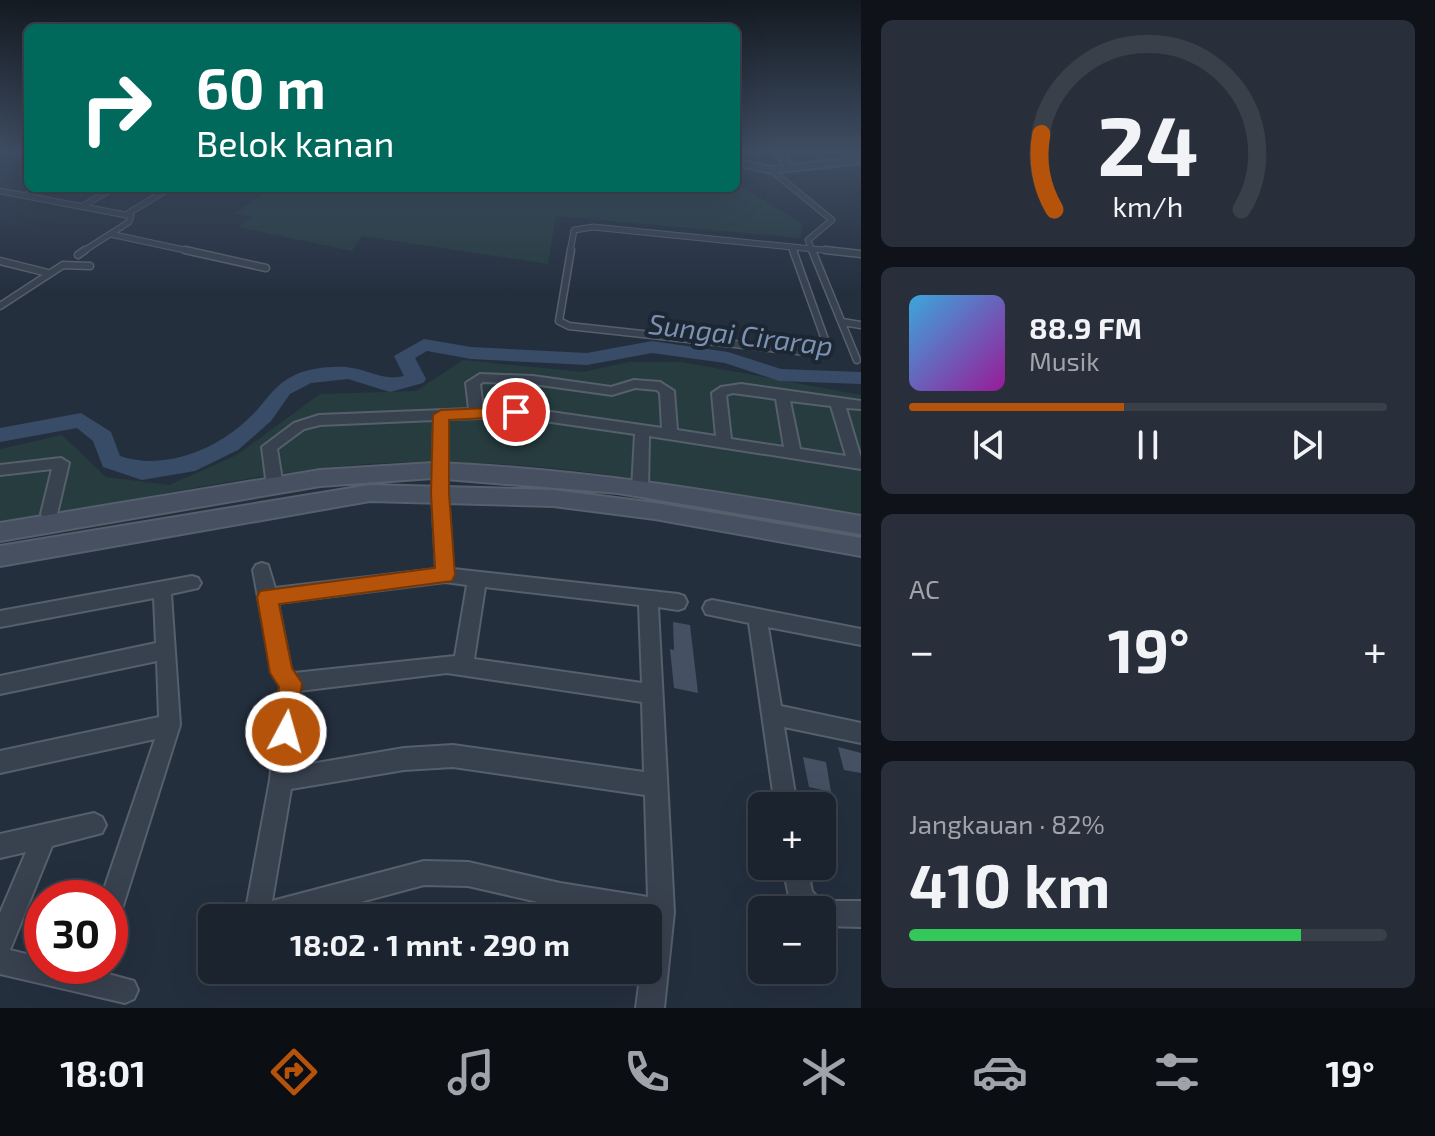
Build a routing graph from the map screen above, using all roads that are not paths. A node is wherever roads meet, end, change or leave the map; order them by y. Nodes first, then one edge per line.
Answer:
1 (37, 198) edge
2 (96, 198) edge
3 (153, 198) edge
4 (805, 198) edge
5 (82, 206) junction
6 (127, 214) junction
7 (109, 234) junction
8 (792, 247) junction
9 (812, 249) junction
10 (861, 254) edge
11 (78, 255) dead end
12 (0, 261) edge
13 (90, 266) dead end
14 (266, 268) dead end
15 (48, 273) junction
16 (0, 306) edge
17 (842, 322) junction
18 (861, 325) edge
19 (857, 360) dead end
20 (782, 396) junction
21 (837, 402) junction
22 (861, 405) edge
23 (476, 413) junction
24 (441, 415) junction
25 (642, 430) junction
26 (670, 434) junction
27 (724, 443) junction
28 (793, 453) junction
29 (858, 463) edge
30 (0, 470) edge
31 (440, 482) junction
32 (275, 486) junction
33 (640, 489) junction
34 (49, 514) dead end
35 (861, 525) edge
36 (0, 532) edge
37 (861, 547) edge
38 (0, 556) edge
39 (262, 570) dead end
40 (445, 575) junction
41 (477, 579) junction
42 (192, 583) dead end
43 (162, 588) junction
44 (267, 597) junction
45 (648, 598) junction
46 (678, 602) dead end
47 (712, 608) dead end
48 (757, 616) junction
49 (0, 619) edge
50 (861, 637) edge
51 (166, 650) junction
52 (463, 665) junction
53 (290, 683) junction
54 (0, 685) edge
55 (652, 694) junction
56 (772, 714) junction
57 (170, 725) junction
58 (861, 733) edge
59 (0, 762) edge
60 (281, 780) junction
61 (656, 785) junction
62 (784, 792) edge
63 (94, 825) dead end
64 (44, 837) junction
65 (0, 846) edge
66 (119, 880) edge
67 (259, 904) edge
68 (308, 904) edge
69 (613, 904) edge
70 (661, 904) edge
71 (836, 913) edge
72 (861, 914) edge
73 (0, 944) edge
74 (0, 961) edge
75 (24, 965) edge
76 (112, 984) edge
77 (653, 984) edge
78 (125, 990) dead end
79 (650, 1008) edge

1 - 5 lane
2 - 5 lane
3 - 6 lane
4 - 9 lane
5 - 6 lane
6 - 7 lane
7 - 11 lane
7 - 14 lane
8 - 8 lane
8 - 9 lane
9 - 10 lane
9 - 17 lane
12 - 15 lane
13 - 15 lane
15 - 16 lane
17 - 18 lane
17 - 19 lane
20 - 21 street
20 - 27 street
20 - 28 street
21 - 22 street
21 - 29 street
23 - 24 street
23 - 25 street
23 - 26 street
24 - 31 street
24 - 32 street
25 - 26 street
25 - 33 street
26 - 27 street
27 - 28 street
28 - 29 street
30 - 34 street
31 - 32 main road
31 - 33 main road
31 - 37 main road
31 - 38 main road
31 - 40 street
32 - 36 main road
33 - 35 main road
39 - 44 street
40 - 41 street
40 - 44 street
41 - 45 street
41 - 52 street
42 - 43 street
43 - 49 street
43 - 51 street
44 - 53 street
45 - 46 street
45 - 55 street
47 - 48 street
48 - 50 street
48 - 56 street
51 - 54 street
51 - 57 street
52 - 53 street
52 - 55 street
53 - 60 street
55 - 61 street
56 - 58 street
56 - 62 street
57 - 59 street
57 - 66 street
60 - 61 street
60 - 67 street
61 - 70 street
63 - 64 street
64 - 65 street
64 - 73 street
68 - 69 street
71 - 72 street
74 - 75 street
76 - 78 street
77 - 79 street

